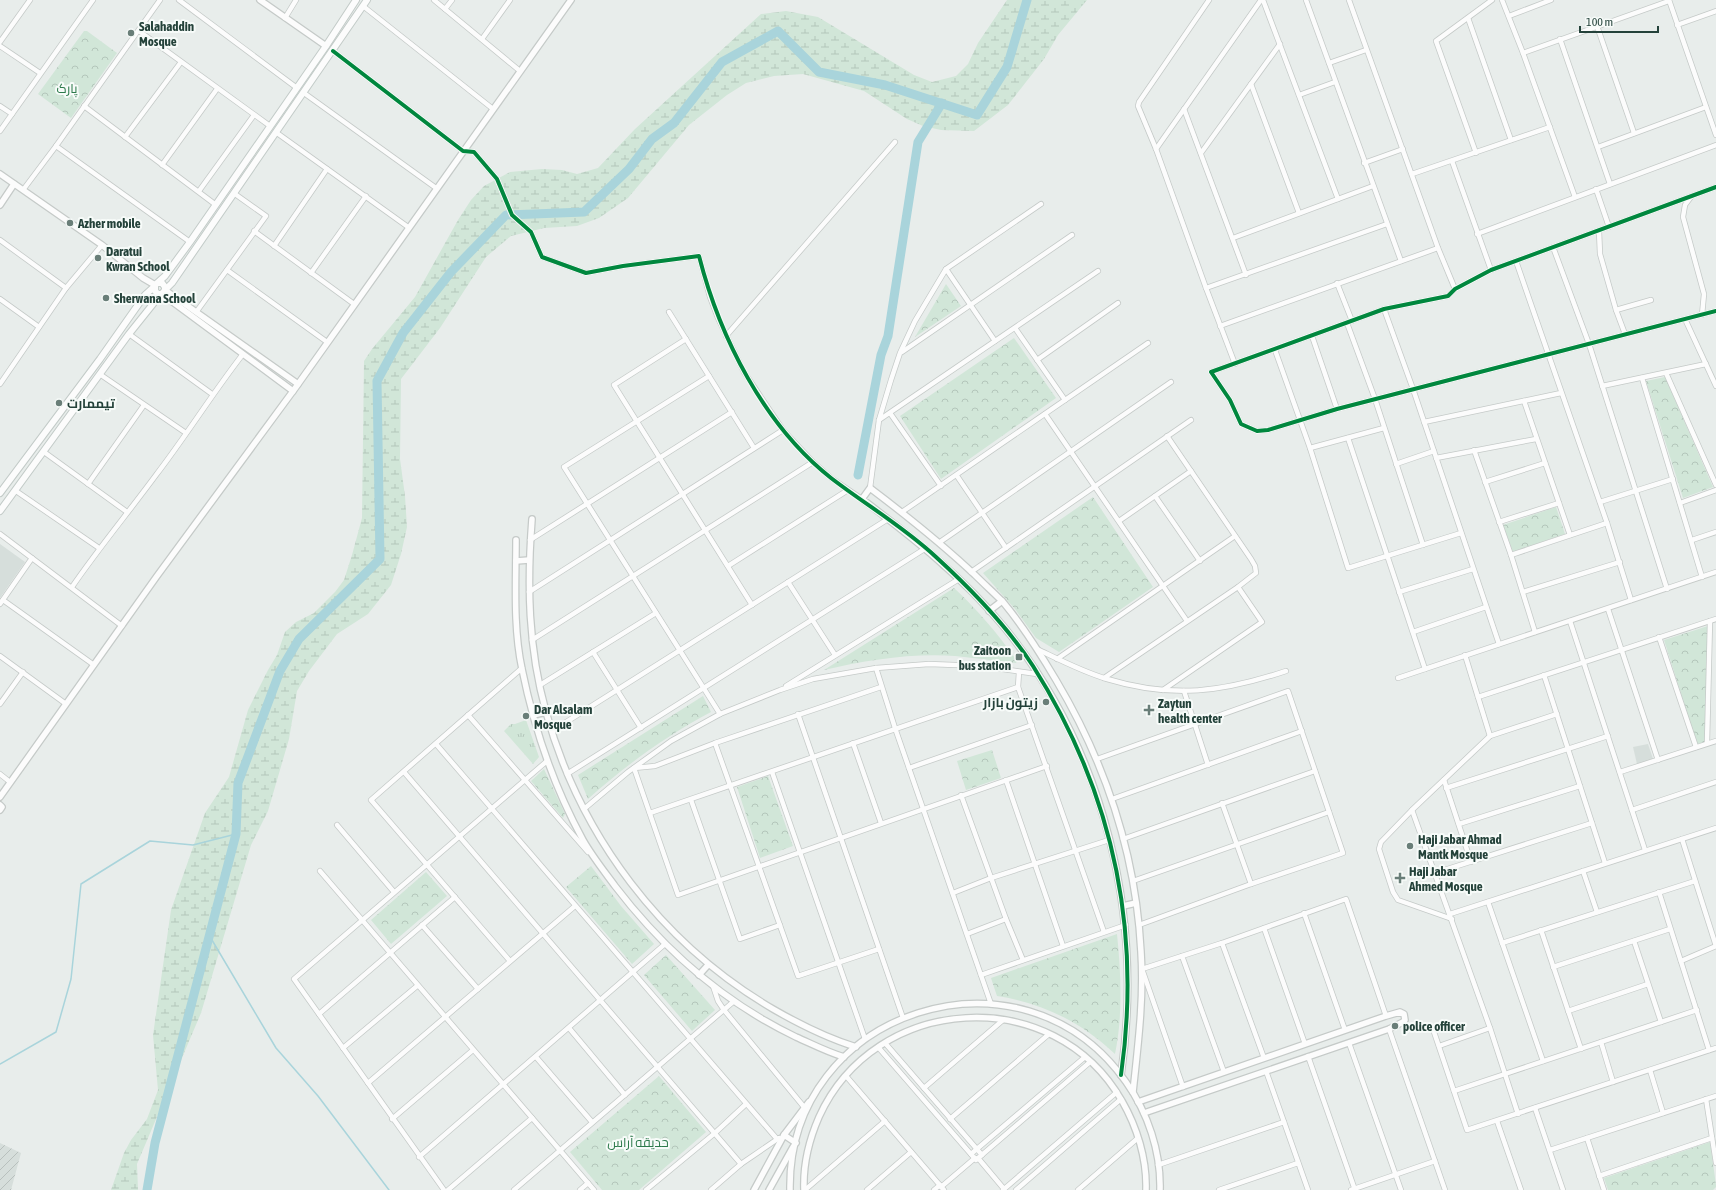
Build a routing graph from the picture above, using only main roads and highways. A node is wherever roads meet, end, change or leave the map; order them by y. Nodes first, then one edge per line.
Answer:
1 (356, 0) edge
2 (367, 0) edge
3 (156, 285) junction
4 (163, 292) junction
5 (0, 493) edge
6 (0, 511) edge

1 - 3 main road
2 - 4 main road
3 - 4 main road
3 - 4 main road
3 - 5 main road
4 - 6 main road

